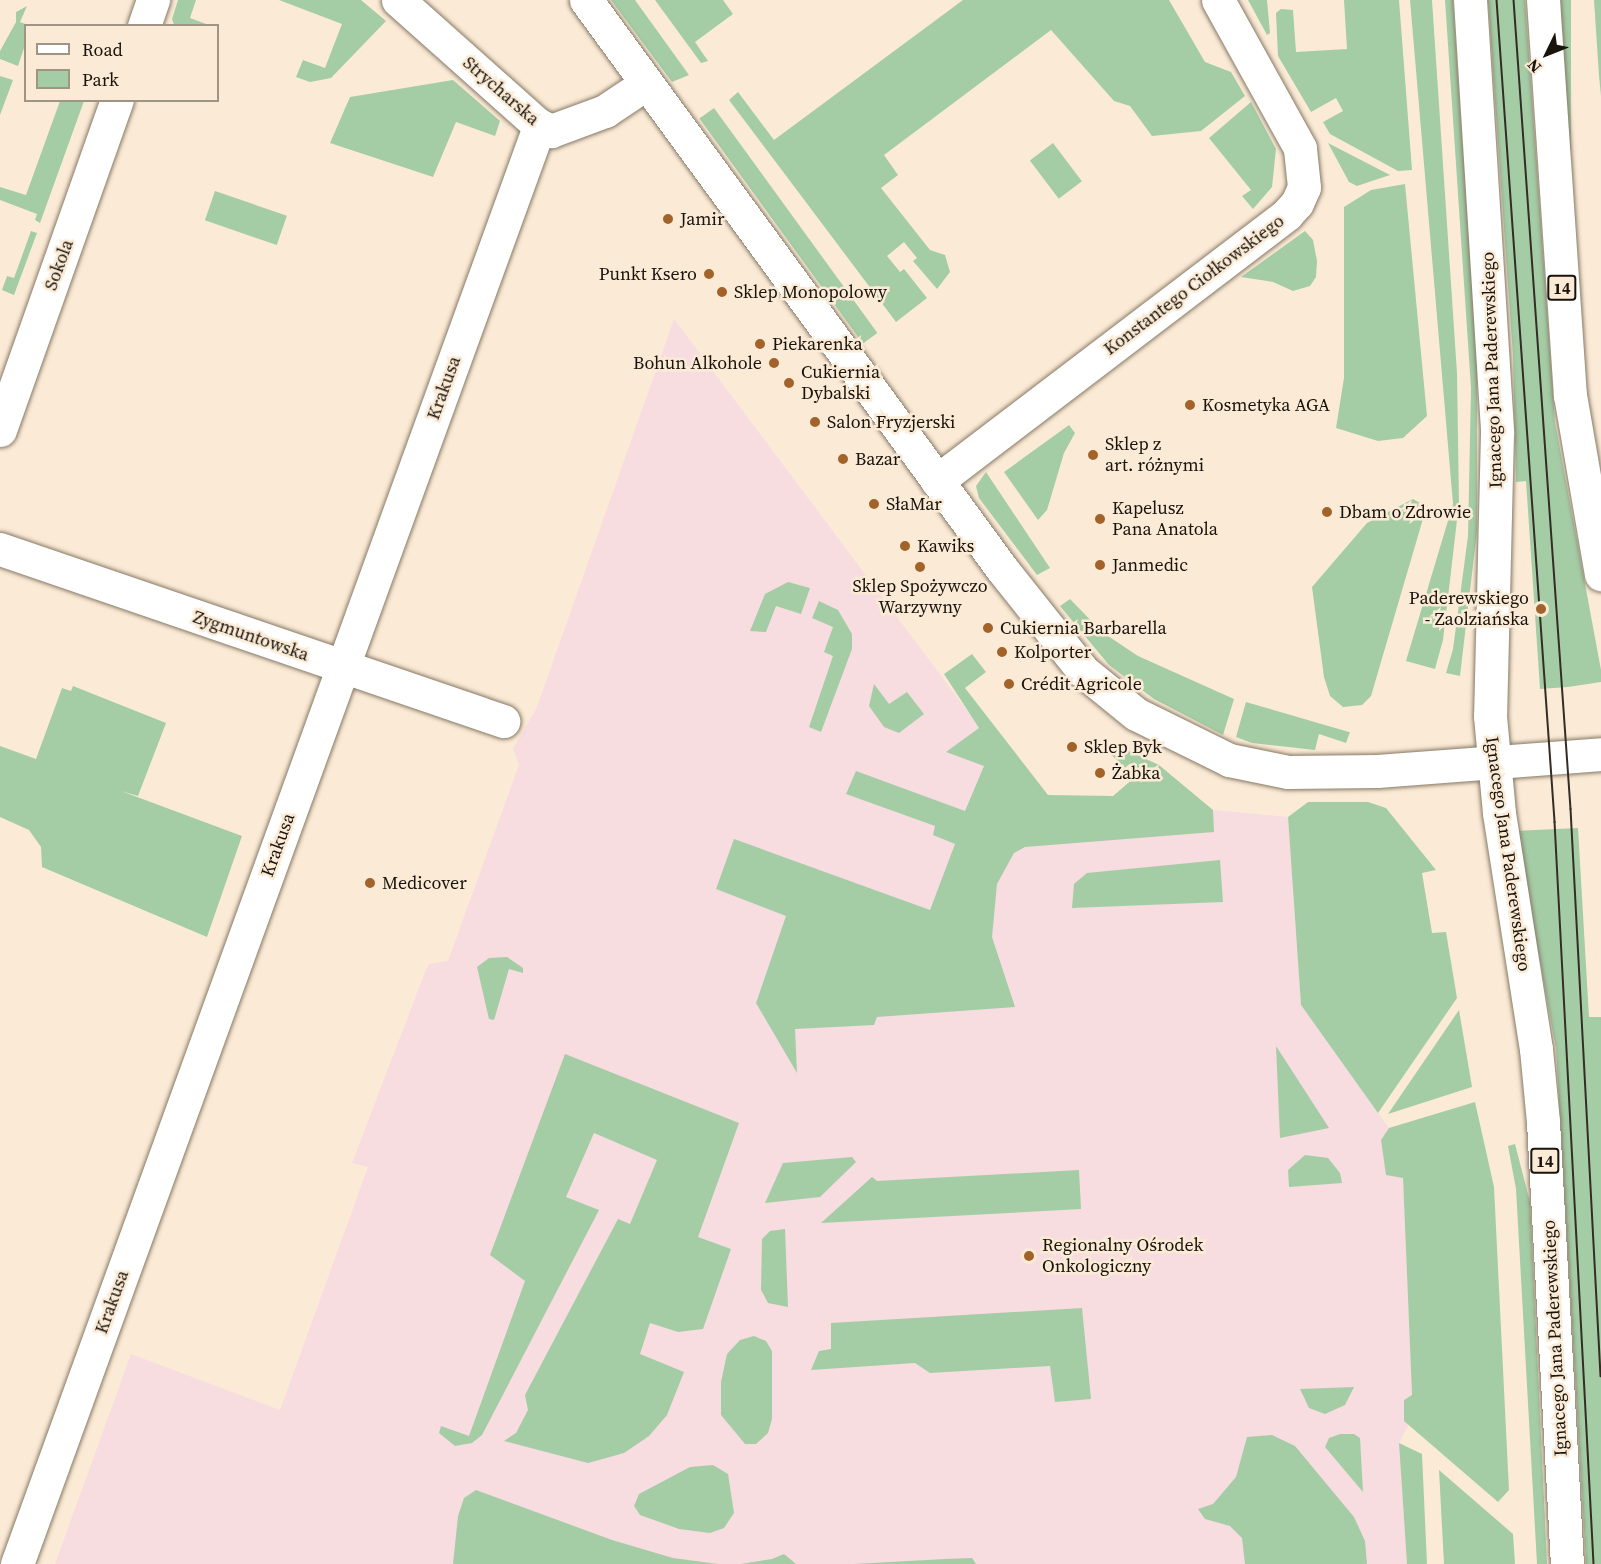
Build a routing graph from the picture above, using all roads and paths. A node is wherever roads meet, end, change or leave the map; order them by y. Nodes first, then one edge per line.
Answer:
1 (153, 0) edge
2 (398, 0) edge
3 (586, 0) edge
4 (1218, 0) edge
5 (1470, 0) edge
6 (1542, 0) edge
7 (145, 24) edge
8 (647, 83) junction
9 (116, 102) edge
10 (539, 127) junction
11 (0, 430) edge
12 (937, 480) junction
13 (0, 549) edge
14 (1601, 574) edge
15 (343, 667) junction
16 (503, 721) dead end
17 (1601, 754) edge
18 (1494, 762) junction
19 (17, 1564) edge
20 (1567, 1564) edge

1 - 7 street
2 - 10 street, Strycharska
3 - 8 street
4 - 12 street, Konstantego Ciołkowskiego
5 - 18 street, Ignacego Jana Paderewskiego / 14
6 - 14 street, 14
8 - 10 street, Strycharska
8 - 12 street
9 - 11 street, Sokola
10 - 15 street, Krakusa
12 - 18 street
13 - 15 street, Zygmuntowska
15 - 16 street, Zygmuntowska
15 - 19 street, Krakusa
17 - 18 street
18 - 20 street, Ignacego Jana Paderewskiego / 14

